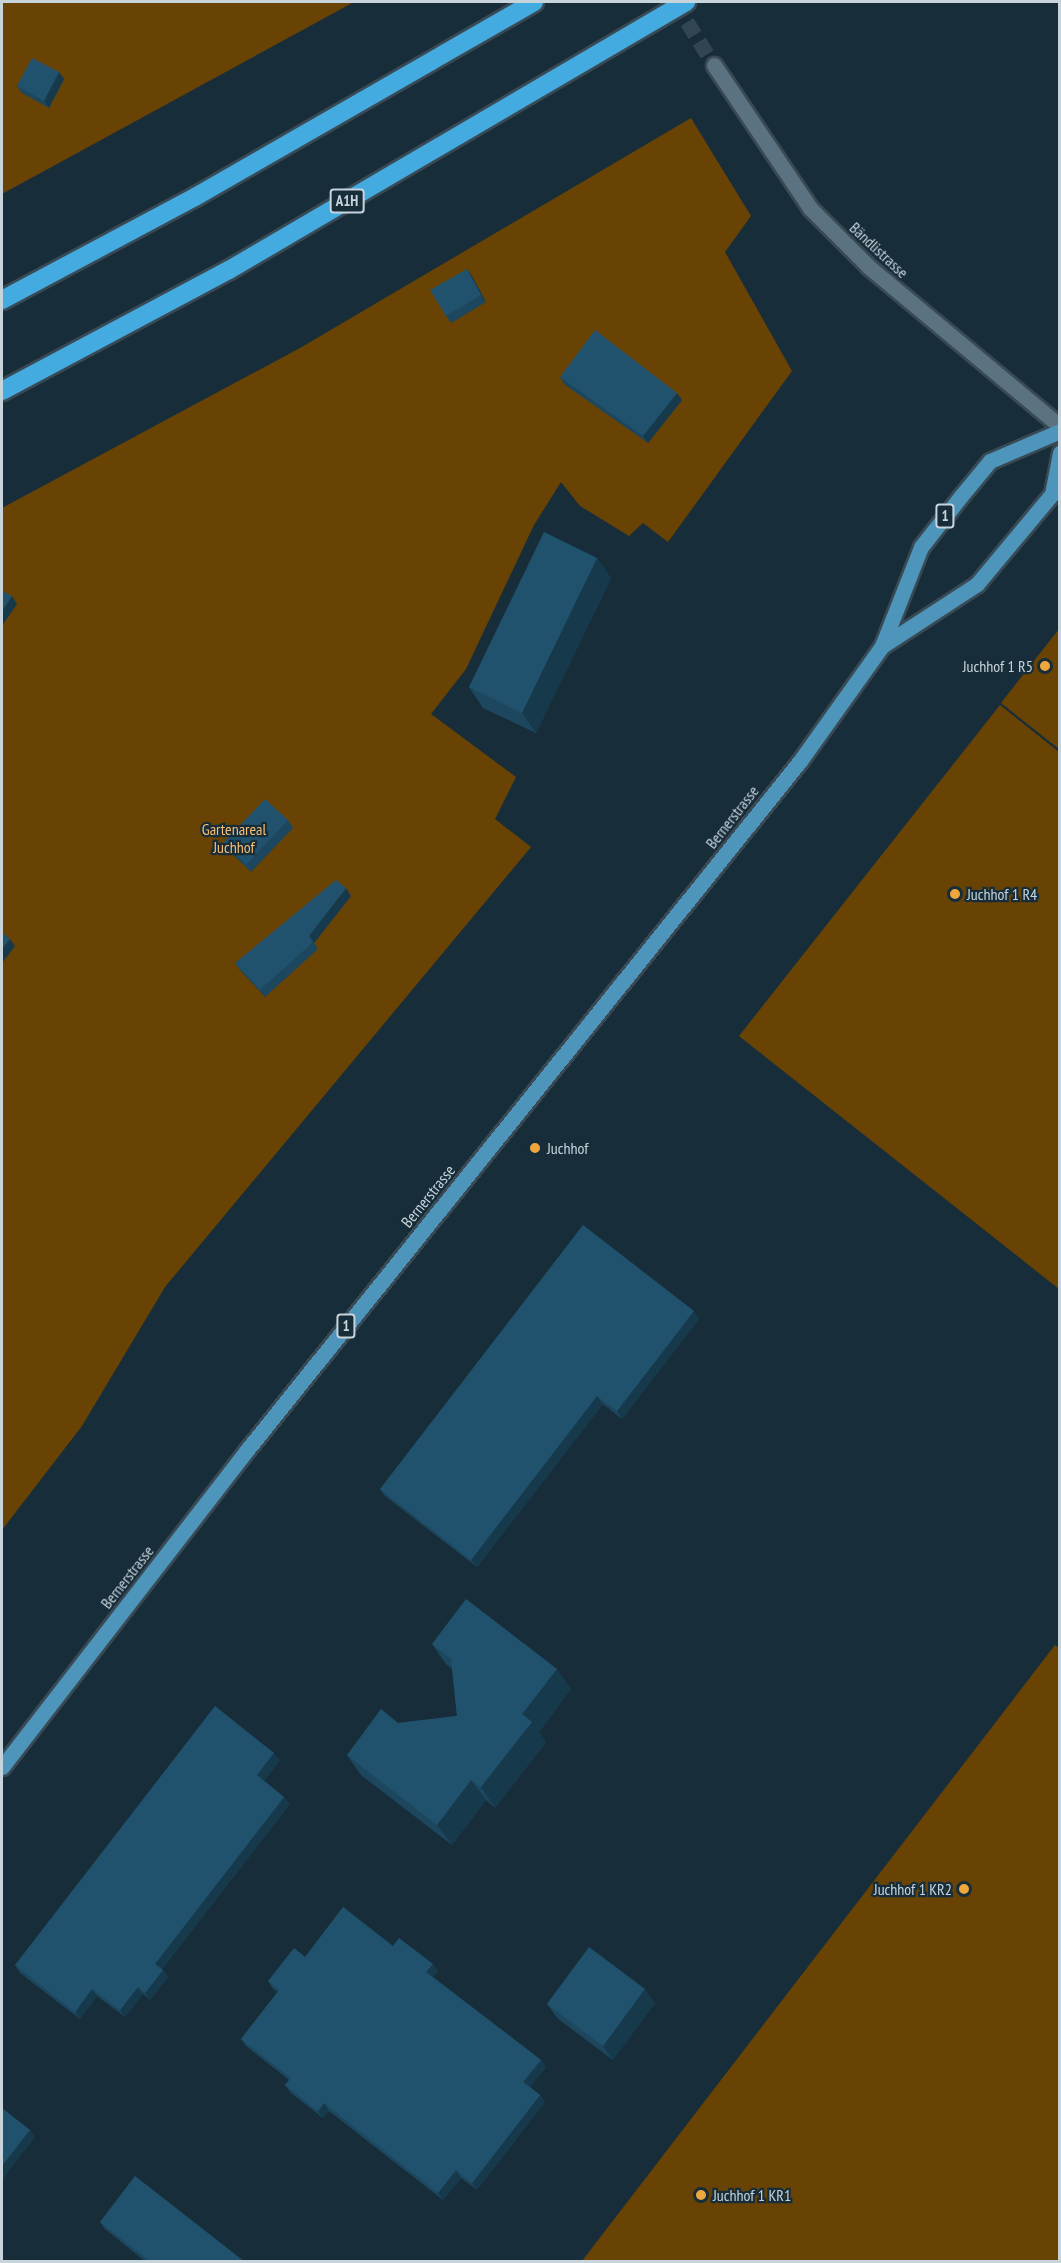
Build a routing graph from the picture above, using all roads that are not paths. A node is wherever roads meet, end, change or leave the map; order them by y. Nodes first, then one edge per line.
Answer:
1 (534, 2) edge
2 (686, 2) edge
3 (714, 65) tunnel mouth
4 (2, 300) edge
5 (2, 391) edge
6 (1059, 426) edge
7 (1059, 431) edge
8 (1059, 453) edge
9 (882, 646) junction
10 (2, 1767) edge

1 - 4 highway
2 - 5 highway, A1H
3 - 6 street, Bändlistrasse
7 - 9 main road, Bernerstrasse / 1
8 - 9 main road, Bernerstrasse / 1
9 - 10 main road, Bernerstrasse / 1

